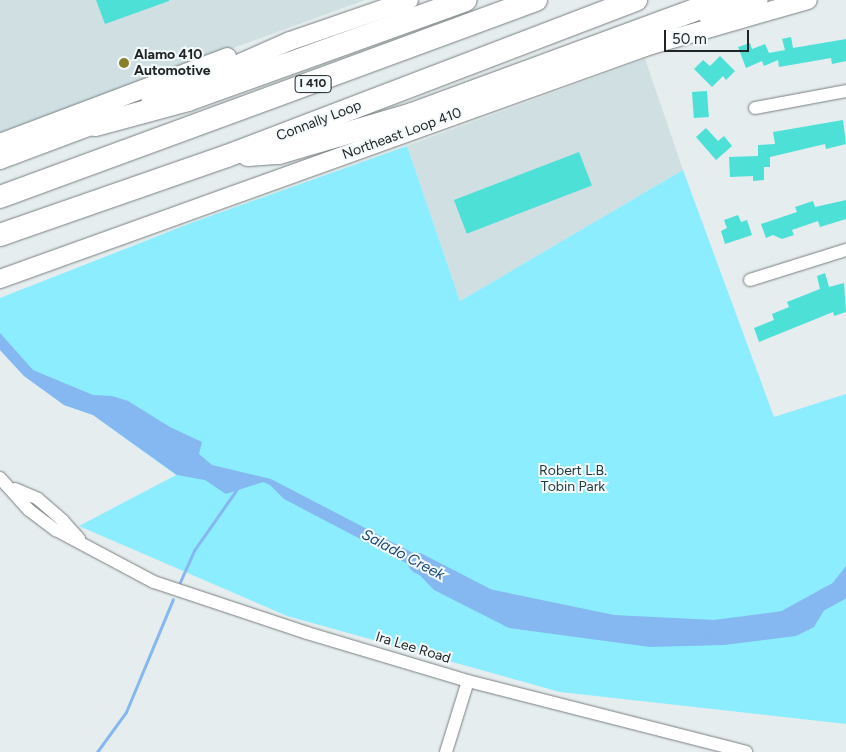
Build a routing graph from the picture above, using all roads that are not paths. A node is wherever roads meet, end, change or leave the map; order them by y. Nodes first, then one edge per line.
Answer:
1 (409, 0) edge
2 (466, 0) edge
3 (536, 0) edge
4 (636, 0) edge
5 (722, 0) edge
6 (757, 0) edge
7 (808, 0) edge
8 (322, 30) junction
9 (617, 38) junction
10 (846, 92) edge
11 (755, 108) dead end
12 (95, 125) junction
13 (0, 142) edge
14 (227, 156) junction
15 (0, 160) edge
16 (0, 197) edge
17 (0, 235) edge
18 (846, 250) edge
19 (0, 279) edge
20 (750, 280) dead end
21 (0, 478) edge
22 (468, 681) junction
23 (446, 752) edge
24 (746, 752) edge

1 - 8 main road
2 - 12 highway
3 - 16 highway, I 410
4 - 14 highway, Connally Loop
5 - 9 highway
6 - 9 highway
7 - 19 main road, Northeast Loop 410
8 - 12 main road
8 - 13 main road
9 - 14 highway
10 - 11 street
12 - 15 main road
14 - 17 highway, Connally Loop
18 - 20 street
21 - 22 street, Ira Lee Road
22 - 23 street
22 - 24 street, Ira Lee Road

